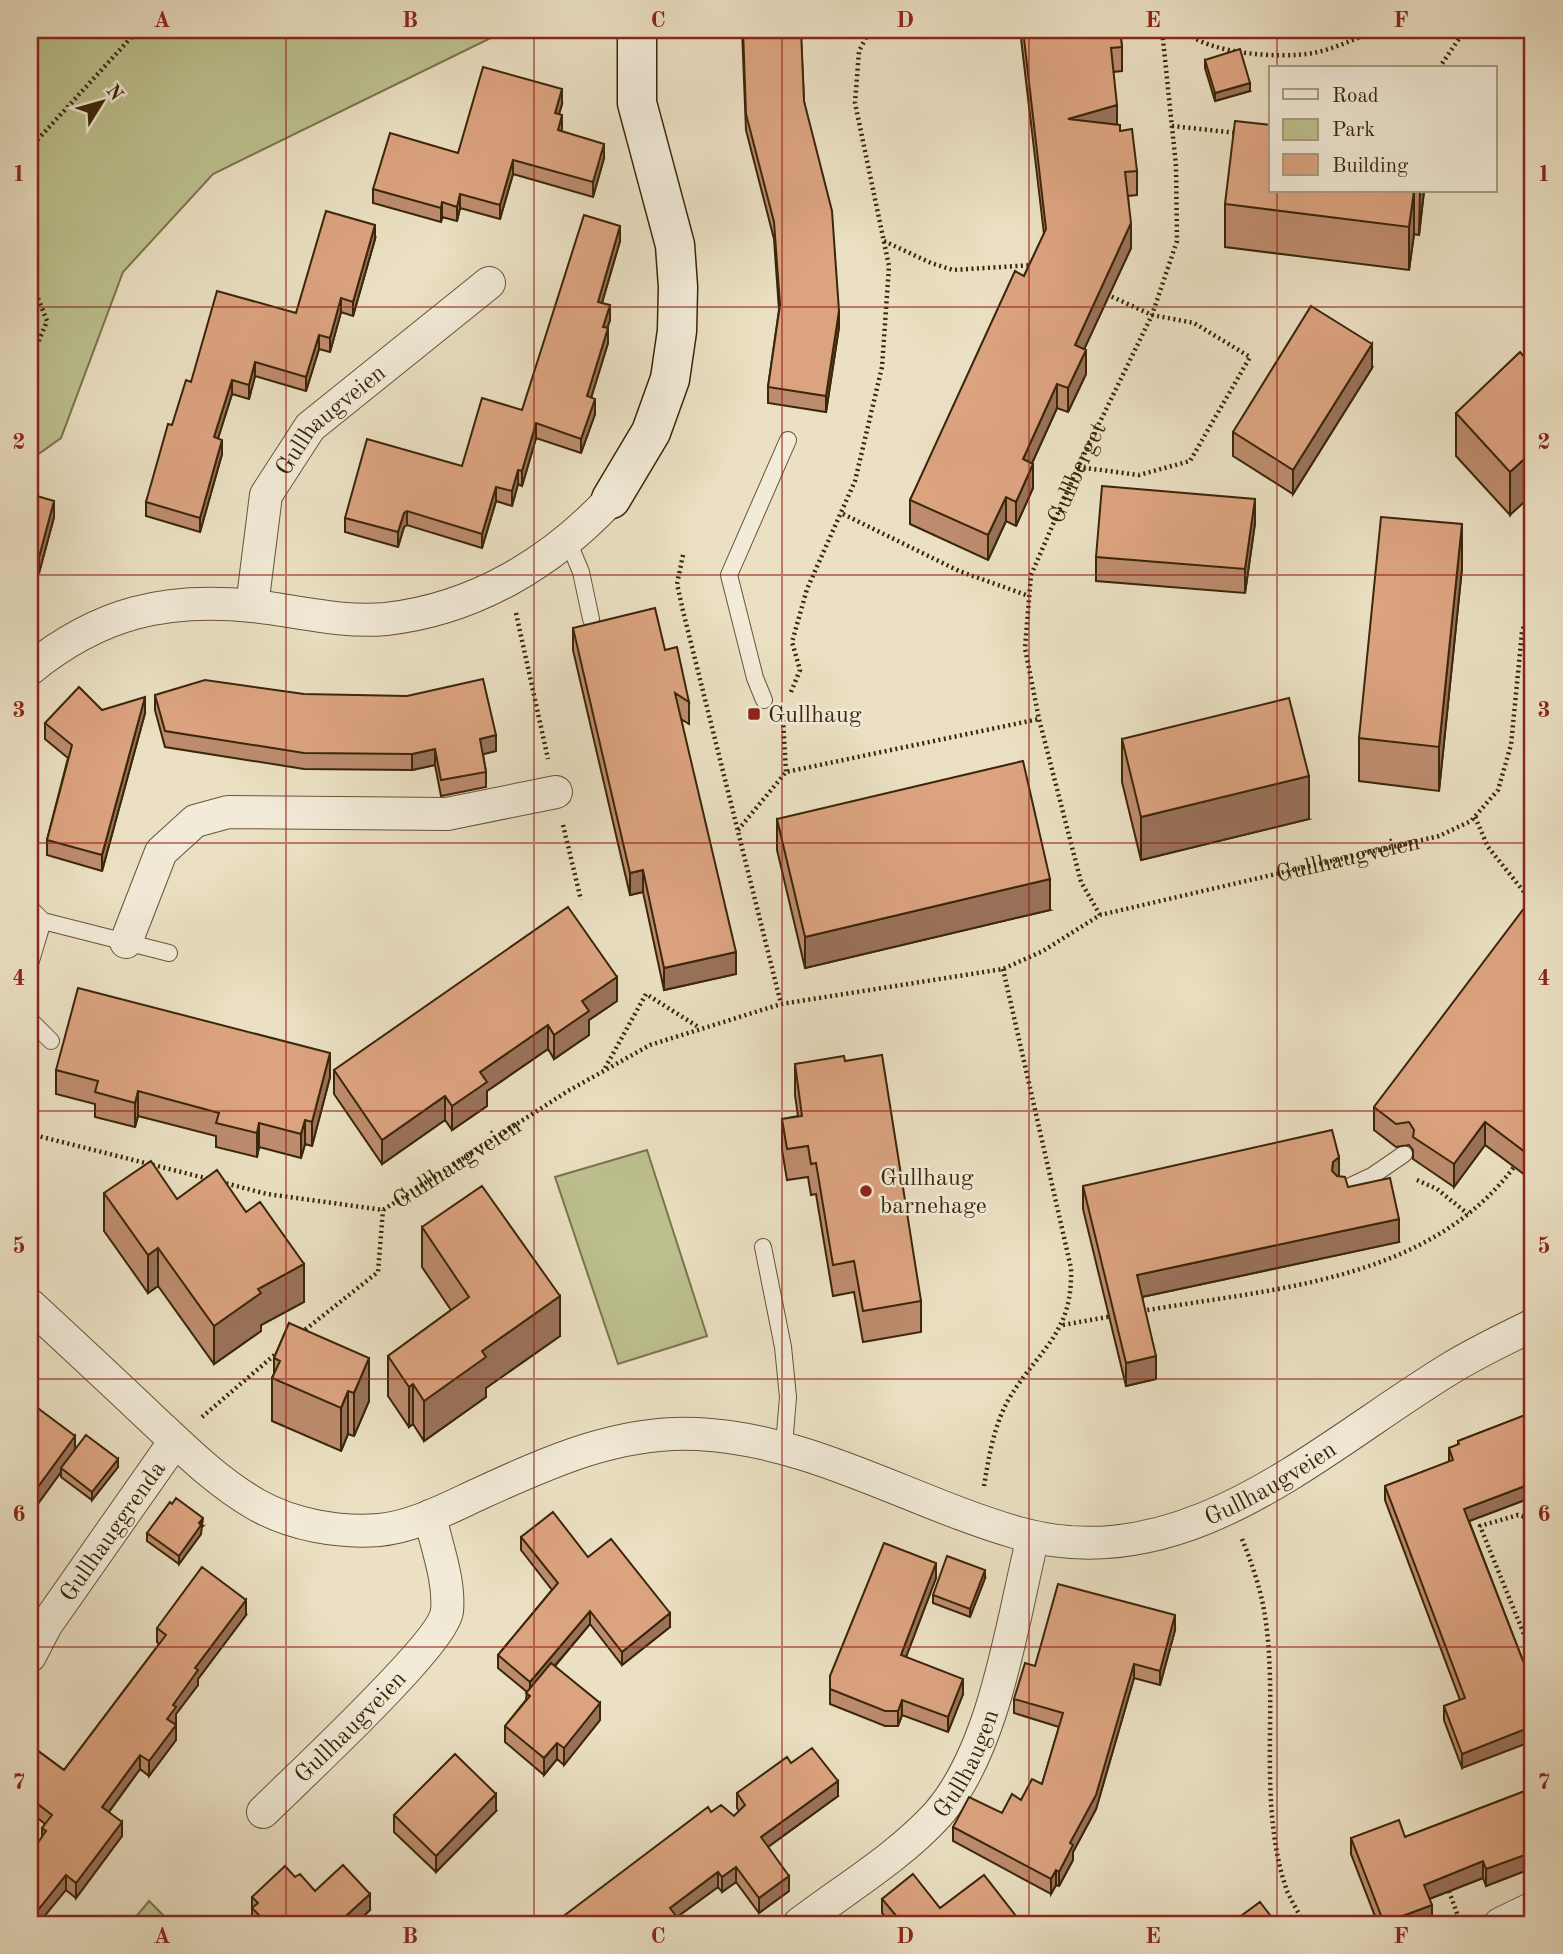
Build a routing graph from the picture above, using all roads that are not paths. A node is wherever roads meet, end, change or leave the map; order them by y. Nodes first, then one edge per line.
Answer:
1 (637, 30) edge
2 (489, 283) dead end
3 (788, 440) dead end
4 (611, 499) joint
5 (568, 541) junction
6 (252, 606) junction
7 (591, 619) dead end
8 (30, 669) edge
9 (764, 700) dead end
10 (556, 793) road end
11 (30, 908) edge
12 (43, 920) junction
13 (126, 942) junction
14 (169, 953) dead end
15 (30, 964) edge
16 (30, 1020) edge
17 (51, 1041) dead end
18 (1404, 1154) dead end
19 (1342, 1190) edge
20 (764, 1247) dead end
21 (30, 1305) edge
22 (1533, 1325) edge
23 (175, 1441) junction
24 (784, 1446) junction
25 (429, 1516) junction
26 (1033, 1537) junction
27 (38, 1619) edge
28 (30, 1656) edge
29 (263, 1812) dead end
30 (1533, 1908) edge
31 (799, 1924) edge
32 (1500, 1924) edge

1 - 4 street
2 - 6 street, Gullhaugveien
3 - 9 lane
4 - 5 street
5 - 6 street
5 - 7 lane
6 - 8 street
10 - 13 street
11 - 12 lane
12 - 13 lane
12 - 15 lane
13 - 14 lane
16 - 17 lane
18 - 19 lane
20 - 24 lane
21 - 23 street, Gullhaugveien
22 - 26 street, Gullhaugveien
23 - 25 street, Gullhaugveien
23 - 27 street, Gullhauggrenda
24 - 25 street, Gullhaugveien
24 - 26 street, Gullhaugveien
25 - 29 street, Gullhaugveien
26 - 31 street, Gullhaugen
27 - 28 street, Gullhauggrenda
30 - 32 street

